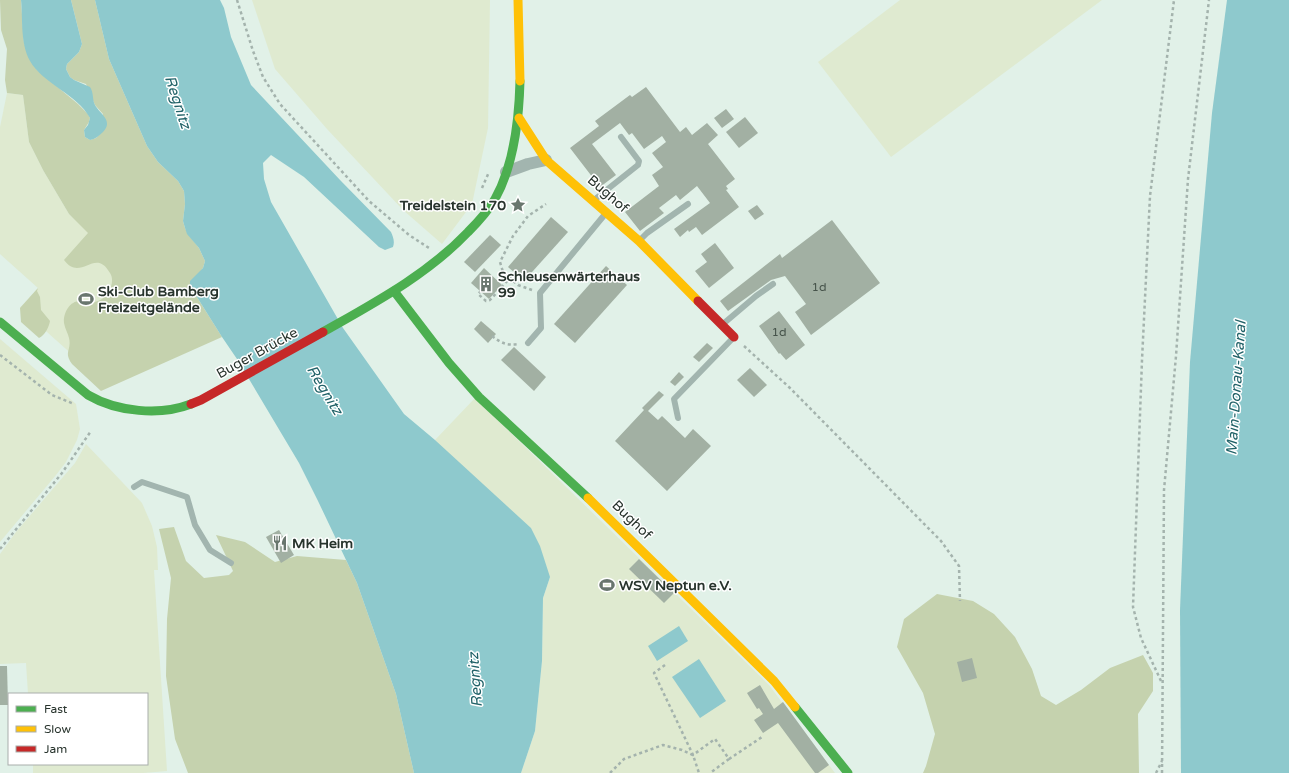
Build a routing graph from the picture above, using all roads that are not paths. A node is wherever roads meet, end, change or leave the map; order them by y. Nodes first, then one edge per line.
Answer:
1 (518, 0) edge
2 (518, 118) junction
3 (621, 137) dead end
4 (546, 160) junction
5 (506, 172) junction
6 (592, 201) junction
7 (688, 204) dead end
8 (606, 213) junction
9 (639, 241) junction
10 (773, 284) dead end
11 (394, 291) junction
12 (0, 322) edge
13 (722, 326) junction
14 (734, 337) joint
15 (528, 343) road end
16 (678, 418) dead end
17 (134, 487) dead end
18 (231, 563) dead end
19 (848, 773) edge

1 - 2 street, Buger Brücke
2 - 4 street, Bughof
2 - 5 street, Buger Brücke
3 - 6 lane
4 - 5 street
4 - 6 street, Bughof
5 - 11 street, Buger Brücke
6 - 8 street, Bughof
7 - 9 lane
8 - 9 street, Bughof
8 - 15 lane
9 - 13 street, Bughof
10 - 13 lane
11 - 12 street, Buger Brücke
11 - 19 street, Bughof
13 - 14 street, Bughof
14 - 16 lane
17 - 18 lane

